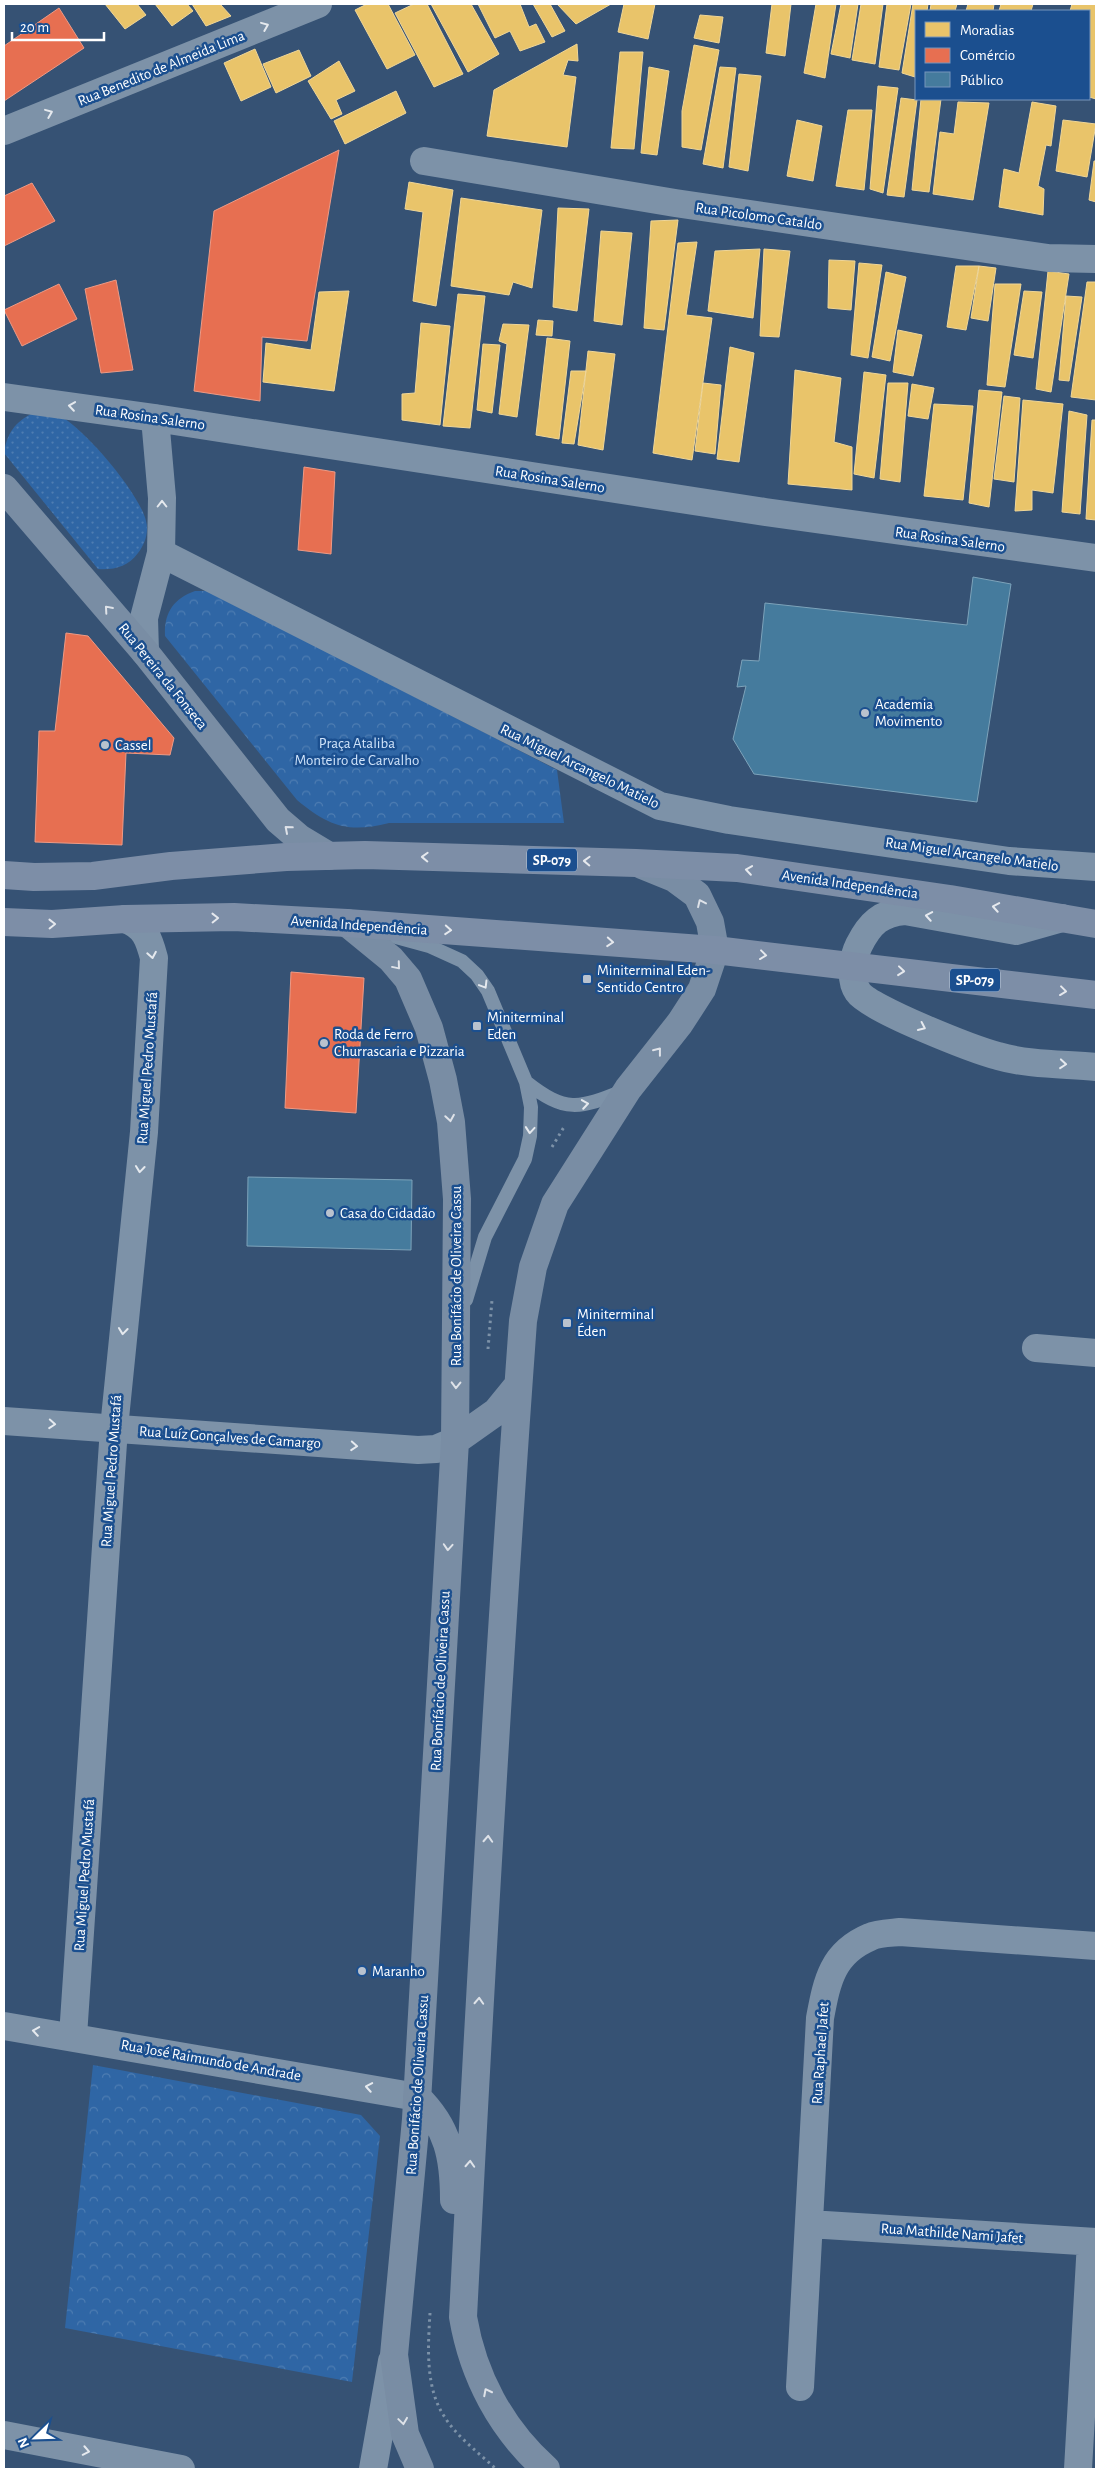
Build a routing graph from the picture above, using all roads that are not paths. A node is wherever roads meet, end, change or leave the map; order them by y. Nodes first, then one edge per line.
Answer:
1 (318, 4) edge
2 (4, 131) edge
3 (424, 161) dead end
4 (1096, 259) edge
5 (4, 397) edge
6 (156, 418) junction
7 (4, 488) edge
8 (162, 553) junction
9 (1096, 558) edge
10 (145, 652) junction
11 (329, 856) junction
12 (636, 863) junction
13 (1096, 867) edge
14 (4, 875) edge
15 (1062, 918) junction
16 (125, 919) junction
17 (4, 922) edge
18 (347, 923) junction
19 (1096, 924) edge
20 (715, 950) junction
21 (853, 966) junction
22 (1096, 995) edge
23 (1096, 1067) edge
24 (526, 1082) junction
25 (628, 1089) junction
26 (457, 1348) junction
27 (1036, 1348) dead end
28 (1096, 1353) edge
29 (518, 1385) junction
30 (4, 1421) edge
31 (114, 1428) junction
32 (455, 1441) junction
33 (1096, 1946) edge
34 (4, 2026) edge
35 (73, 2036) junction
36 (417, 2097) junction
37 (809, 2224) junction
38 (1094, 2242) edge
39 (465, 2282) junction
40 (394, 2355) junction
41 (800, 2387) dead end
42 (4, 2435) edge
43 (117, 2463) edge
44 (181, 2469) edge
45 (373, 2469) edge
46 (420, 2469) edge
47 (546, 2469) edge
48 (1078, 2469) edge

2 -> 1 street, Rua Benedito de Almeida Lima
3 - 4 street, Rua Picolomo Cataldo
6 -> 5 street, Rua Rosina Salerno
8 -> 6 street
6 - 9 street, Rua Rosina Salerno
10 -> 7 main road, Rua Pereira da Fonseca
8 - 10 street
8 - 13 street, Rua Miguel Arcangelo Matielo
11 -> 10 main road, Rua Pereira da Fonseca
12 -> 11 main road, Avenida Independência / SP-079
11 - 14 main road, Avenida Independência / SP-079
15 -> 12 main road, Avenida Independência / SP-079
20 -> 12 main road, Avenida Independência / SP-079
15 - 19 main road, Avenida Independência / SP-079
15 -> 21 street, Avenida Independência
17 -> 16 main road, Avenida Independência / SP-079
16 -> 18 main road, Avenida Independência / SP-079
16 -> 31 street, Rua Miguel Pedro Mustafá
18 -> 20 main road, Avenida Independência / SP-079
18 -> 24 lane
18 -> 26 main road, Rua Bonifácio de Oliveira Cassu
20 -> 21 main road, Avenida Independência / SP-079
25 -> 20 main road
21 -> 22 main road, Avenida Independência / SP-079
21 -> 23 street
24 -> 25 lane
24 -> 26 lane
25 - 29 main road
26 -> 32 main road, Rua Bonifácio de Oliveira Cassu
27 - 28 street
29 - 32 main road
39 -> 29 main road
30 -> 31 street, Rua Luíz Gonçalves de Camargo
31 -> 32 street, Rua Luíz Gonçalves de Camargo
31 - 35 street, Rua Miguel Pedro Mustafá
32 -> 36 main road, Rua Bonifácio de Oliveira Cassu
33 - 37 street, Rua Raphael Jafet
35 -> 34 street, Rua José Raimundo de Andrade
36 -> 35 street, Rua José Raimundo de Andrade
36 - 39 main road
36 - 40 main road, Rua Bonifácio de Oliveira Cassu
37 - 38 street, Rua Mathilde Nami Jafet
37 - 41 street, Rua Raphael Jafet
38 - 48 street
47 -> 39 main road
40 - 45 street, Rua Bonifácio de Oliveira Cassu
40 -> 46 main road
42 -> 43 street
43 - 44 street

